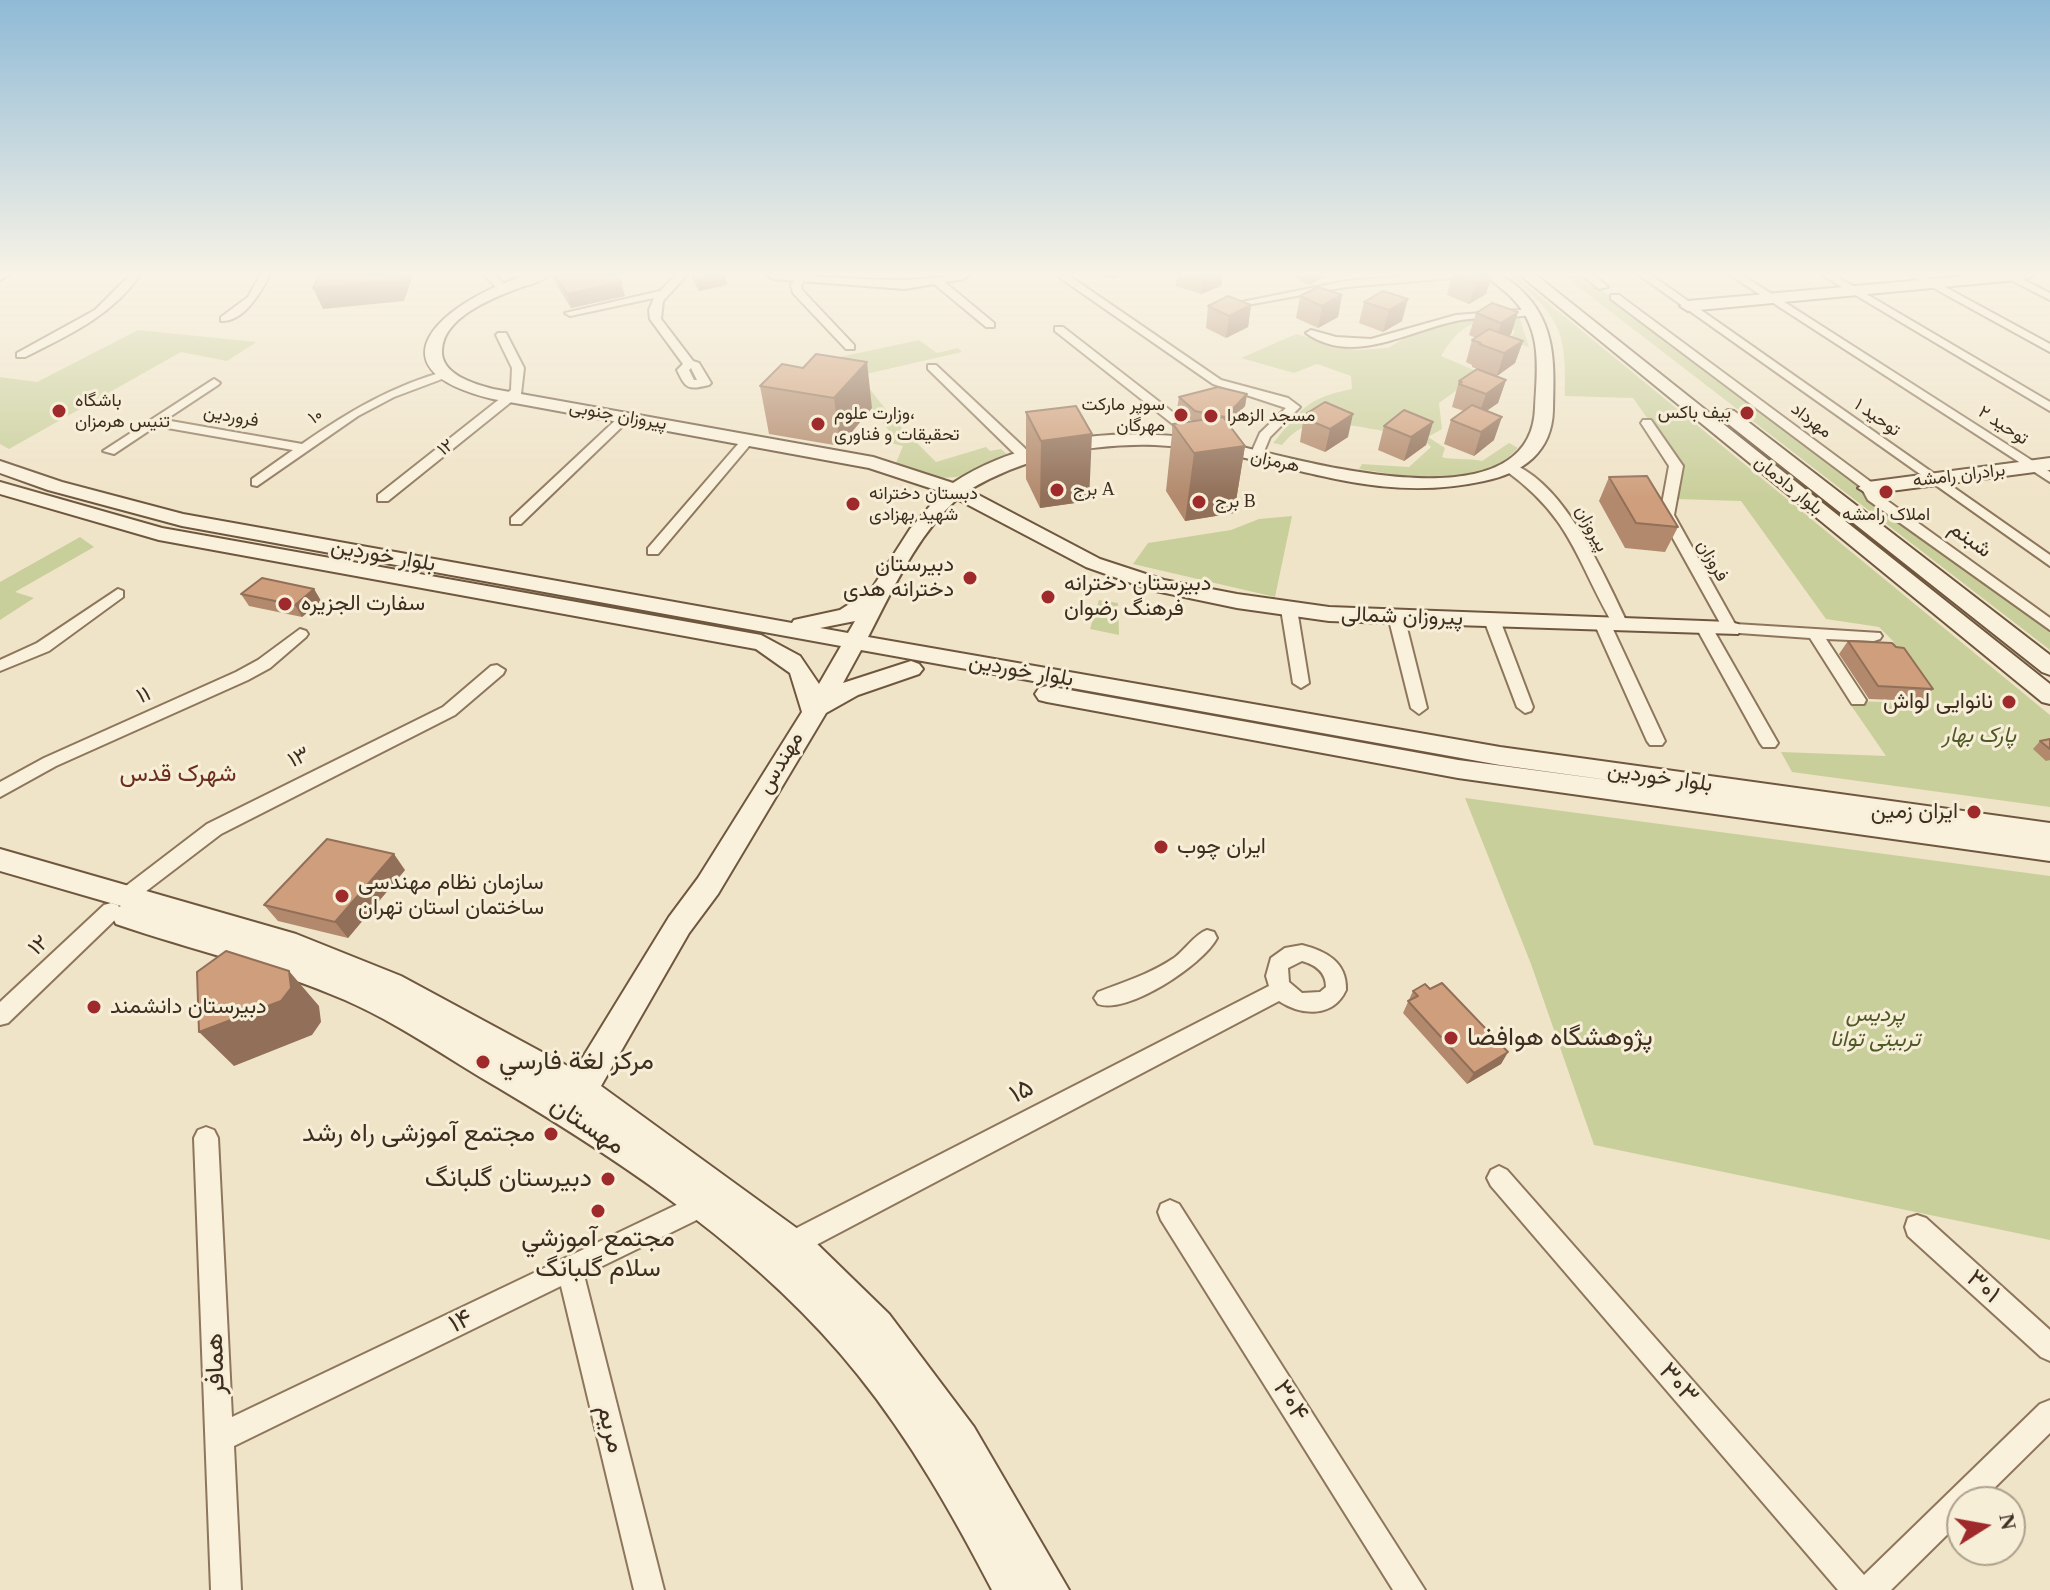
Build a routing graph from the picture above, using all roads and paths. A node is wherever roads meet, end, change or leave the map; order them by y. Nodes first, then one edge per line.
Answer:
1 (32, 349) edge
2 (434, 349) edge
3 (509, 349) edge
4 (678, 349) edge
5 (1085, 349) edge
6 (1169, 349) edge
7 (1547, 349) edge
8 (1619, 349) edge
9 (1644, 349) edge
10 (1684, 349) edge
11 (1749, 349) edge
12 (1853, 349) edge
13 (1952, 349) edge
14 (21, 355) dead end
15 (689, 364) dead end
16 (932, 367) dead end
17 (446, 374) junction
18 (214, 383) dead end
19 (509, 397) junction
20 (2050, 407) edge
21 (625, 418) junction
22 (154, 422) junction
23 (1647, 423) dead end
24 (749, 439) junction
25 (1182, 443) junction
26 (302, 448) junction
27 (109, 451) dead end
28 (1026, 457) junction
29 (1255, 458) junction
30 (2041, 465) edge
31 (0, 467) edge
32 (1510, 467) junction
33 (2050, 478) edge
34 (1932, 479) junction
35 (257, 482) dead end
36 (0, 488) edge
37 (1868, 488) junction
38 (955, 490) junction
39 (383, 498) dead end
40 (1844, 506) junction
41 (1814, 507) junction
42 (516, 521) dead end
43 (1881, 534) junction
44 (1856, 541) junction
45 (653, 551) dead end
46 (2050, 562) edge
47 (884, 588) junction
48 (118, 594) dead end
49 (1289, 609) junction
50 (1396, 616) junction
51 (1492, 620) junction
52 (1612, 625) junction
53 (2050, 625) edge
54 (1705, 629) junction
55 (1730, 629) junction
56 (1815, 633) junction
57 (300, 634) dead end
58 (766, 634) junction
59 (1874, 636) dead end
60 (850, 649) junction
61 (934, 656) junction
62 (0, 666) edge
63 (2050, 667) edge
64 (911, 669) junction
65 (497, 670) dead end
66 (1301, 683) dead end
67 (2050, 696) edge
68 (1858, 700) dead end
69 (1525, 707) dead end
70 (1419, 708) dead end
71 (813, 710) junction
72 (1656, 741) dead end
73 (1769, 743) dead end
74 (0, 790) edge
75 (2050, 833) edge
76 (2050, 851) edge
77 (0, 860) edge
78 (0, 879) edge
79 (118, 904) junction
80 (1207, 938) dead end
81 (1281, 990) dead end
82 (1105, 998) dead end
83 (0, 1016) edge
84 (581, 1105) junction
85 (206, 1138) dead end
86 (1499, 1178) dead end
87 (712, 1198) junction
88 (1170, 1212) dead end
89 (1917, 1227) dead end
90 (778, 1251) junction
91 (570, 1269) junction
92 (2050, 1348) edge
93 (2050, 1414) edge
94 (219, 1438) junction
95 (226, 1590) edge
96 (649, 1590) edge
97 (1015, 1590) edge
98 (1047, 1590) edge
99 (1410, 1590) edge
100 (1858, 1590) edge
101 (1870, 1590) edge

1 - 14 street
2 - 17 main road
3 - 19 street
4 - 15 street
5 - 25 street
6 - 29 street
7 - 32 main road, هرمزان
8 - 41 main road, بلوار دادمان
9 - 40 main road, بلوار دادمان
10 - 37 street, مهرداد
11 - 34 street, توحید ۱
12 - 30 street, توحید ۲
13 - 20 street
16 - 28 street
17 - 19 main road, پیروزان جنوبی
17 - 26 street, ۱۰
18 - 22 street
19 - 21 main road, پیروزان جنوبی
19 - 39 street, ۱۲
21 - 24 main road, پیروزان جنوبی
21 - 42 street
22 - 26 street, فروردین
22 - 27 street
23 - 55 street, فروزان
24 - 38 main road, پیروزان جنوبی
24 - 45 street
25 - 28 main road, هرمزان
25 - 29 main road, هرمزان
26 - 35 street, ۱۰
28 - 38 main road, هرمزان
29 - 32 main road, هرمزان
30 - 33 street, توحید ۲
30 - 34 main road, برادران رامشه
31 - 58 main road, بلوار خوردین
32 - 52 street, پیروزان
34 - 37 main road, برادران رامشه
34 - 46 street, توحید ۱
36 - 58 main road, بلوار خوردین
37 - 53 street, شبنم
38 - 47 main road, هرمزان
38 - 49 main road, پیروزان شمالی
40 - 41 main road
40 - 43 main road, بلوار دادمان
41 - 44 main road, بلوار دادمان
43 - 44 main road
43 - 63 main road, بلوار دادمان
44 - 67 main road, بلوار دادمان
47 - 58 main road
47 - 60 main road, هرمزان
47 - 61 main road
48 - 62 street
49 - 50 main road, پیروزان شمالی
49 - 66 street
50 - 51 main road, پیروزان شمالی
50 - 70 street
51 - 52 main road, پیروزان شمالی
51 - 69 street
52 - 54 main road, پیروزان شمالی
52 - 72 street, پیروزان
54 - 55 main road, پیروزان شمالی
54 - 73 street
55 - 56 street, پیروزان شمالی
56 - 59 street, پیروزان شمالی
56 - 68 street
57 - 74 street, ۱۱
58 - 60 main road, بلوار خوردین
58 - 71 main road
60 - 61 main road, بلوار خوردین
60 - 64 main road, بلوار خوردین
60 - 71 main road, مهندس
61 - 75 main road, بلوار خوردین
64 - 71 main road
64 - 76 main road, بلوار خوردین
65 - 79 street, ۱۳
71 - 84 main road, مهندس
77 - 79 main road
78 - 79 main road, مهستان
79 - 83 street, ۱۲
79 - 84 main road, مهستان
80 - 82 street
81 - 90 street, ۱۵
84 - 87 main road, مهستان
85 - 94 street, همافر
86 - 100 street, ۳۰۳
87 - 90 main road, مهستان
87 - 91 street, ۱۴
88 - 99 street, ۳۰۴
89 - 92 street, ۳۰۱
90 - 97 main road, مهستان
90 - 98 main road
91 - 94 street, ۱۴
91 - 96 street, مریم
93 - 101 street
94 - 95 street, همافر

